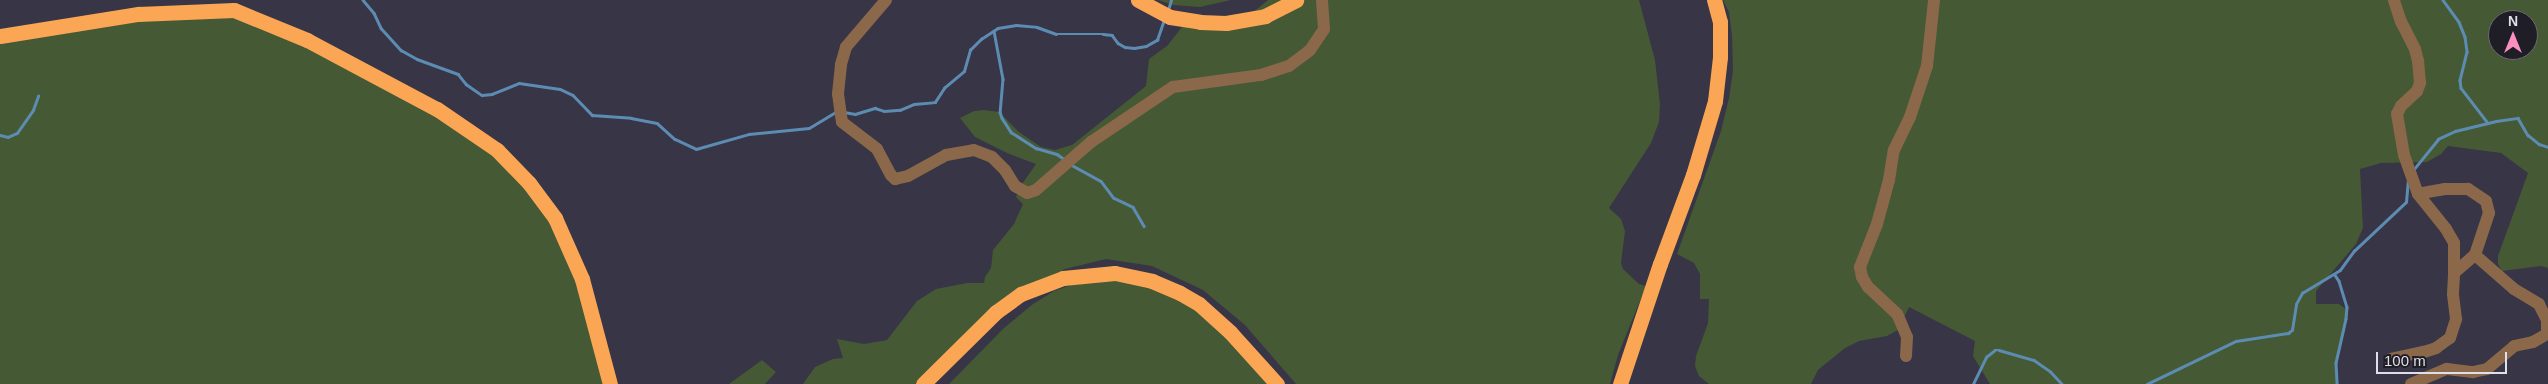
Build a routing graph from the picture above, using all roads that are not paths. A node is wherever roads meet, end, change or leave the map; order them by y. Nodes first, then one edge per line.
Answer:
1 (886, 0) edge
2 (1138, 0) edge
3 (1296, 0) edge
4 (1322, 0) edge
5 (1714, 0) edge
6 (1934, 0) edge
7 (2394, 0) edge
8 (0, 36) edge
9 (2418, 194) junction
10 (2475, 255) junction
11 (2454, 273) junction
12 (1906, 356) dead end
13 (2390, 359) dead end
14 (610, 384) edge
15 (923, 384) edge
16 (1278, 384) edge
17 (1620, 384) edge
18 (2411, 384) edge

1 - 4 street
2 - 3 highway
5 - 17 highway
6 - 12 street
7 - 9 street
8 - 14 highway
9 - 10 street
9 - 11 street
10 - 11 street
10 - 18 street
11 - 13 street
15 - 16 highway

